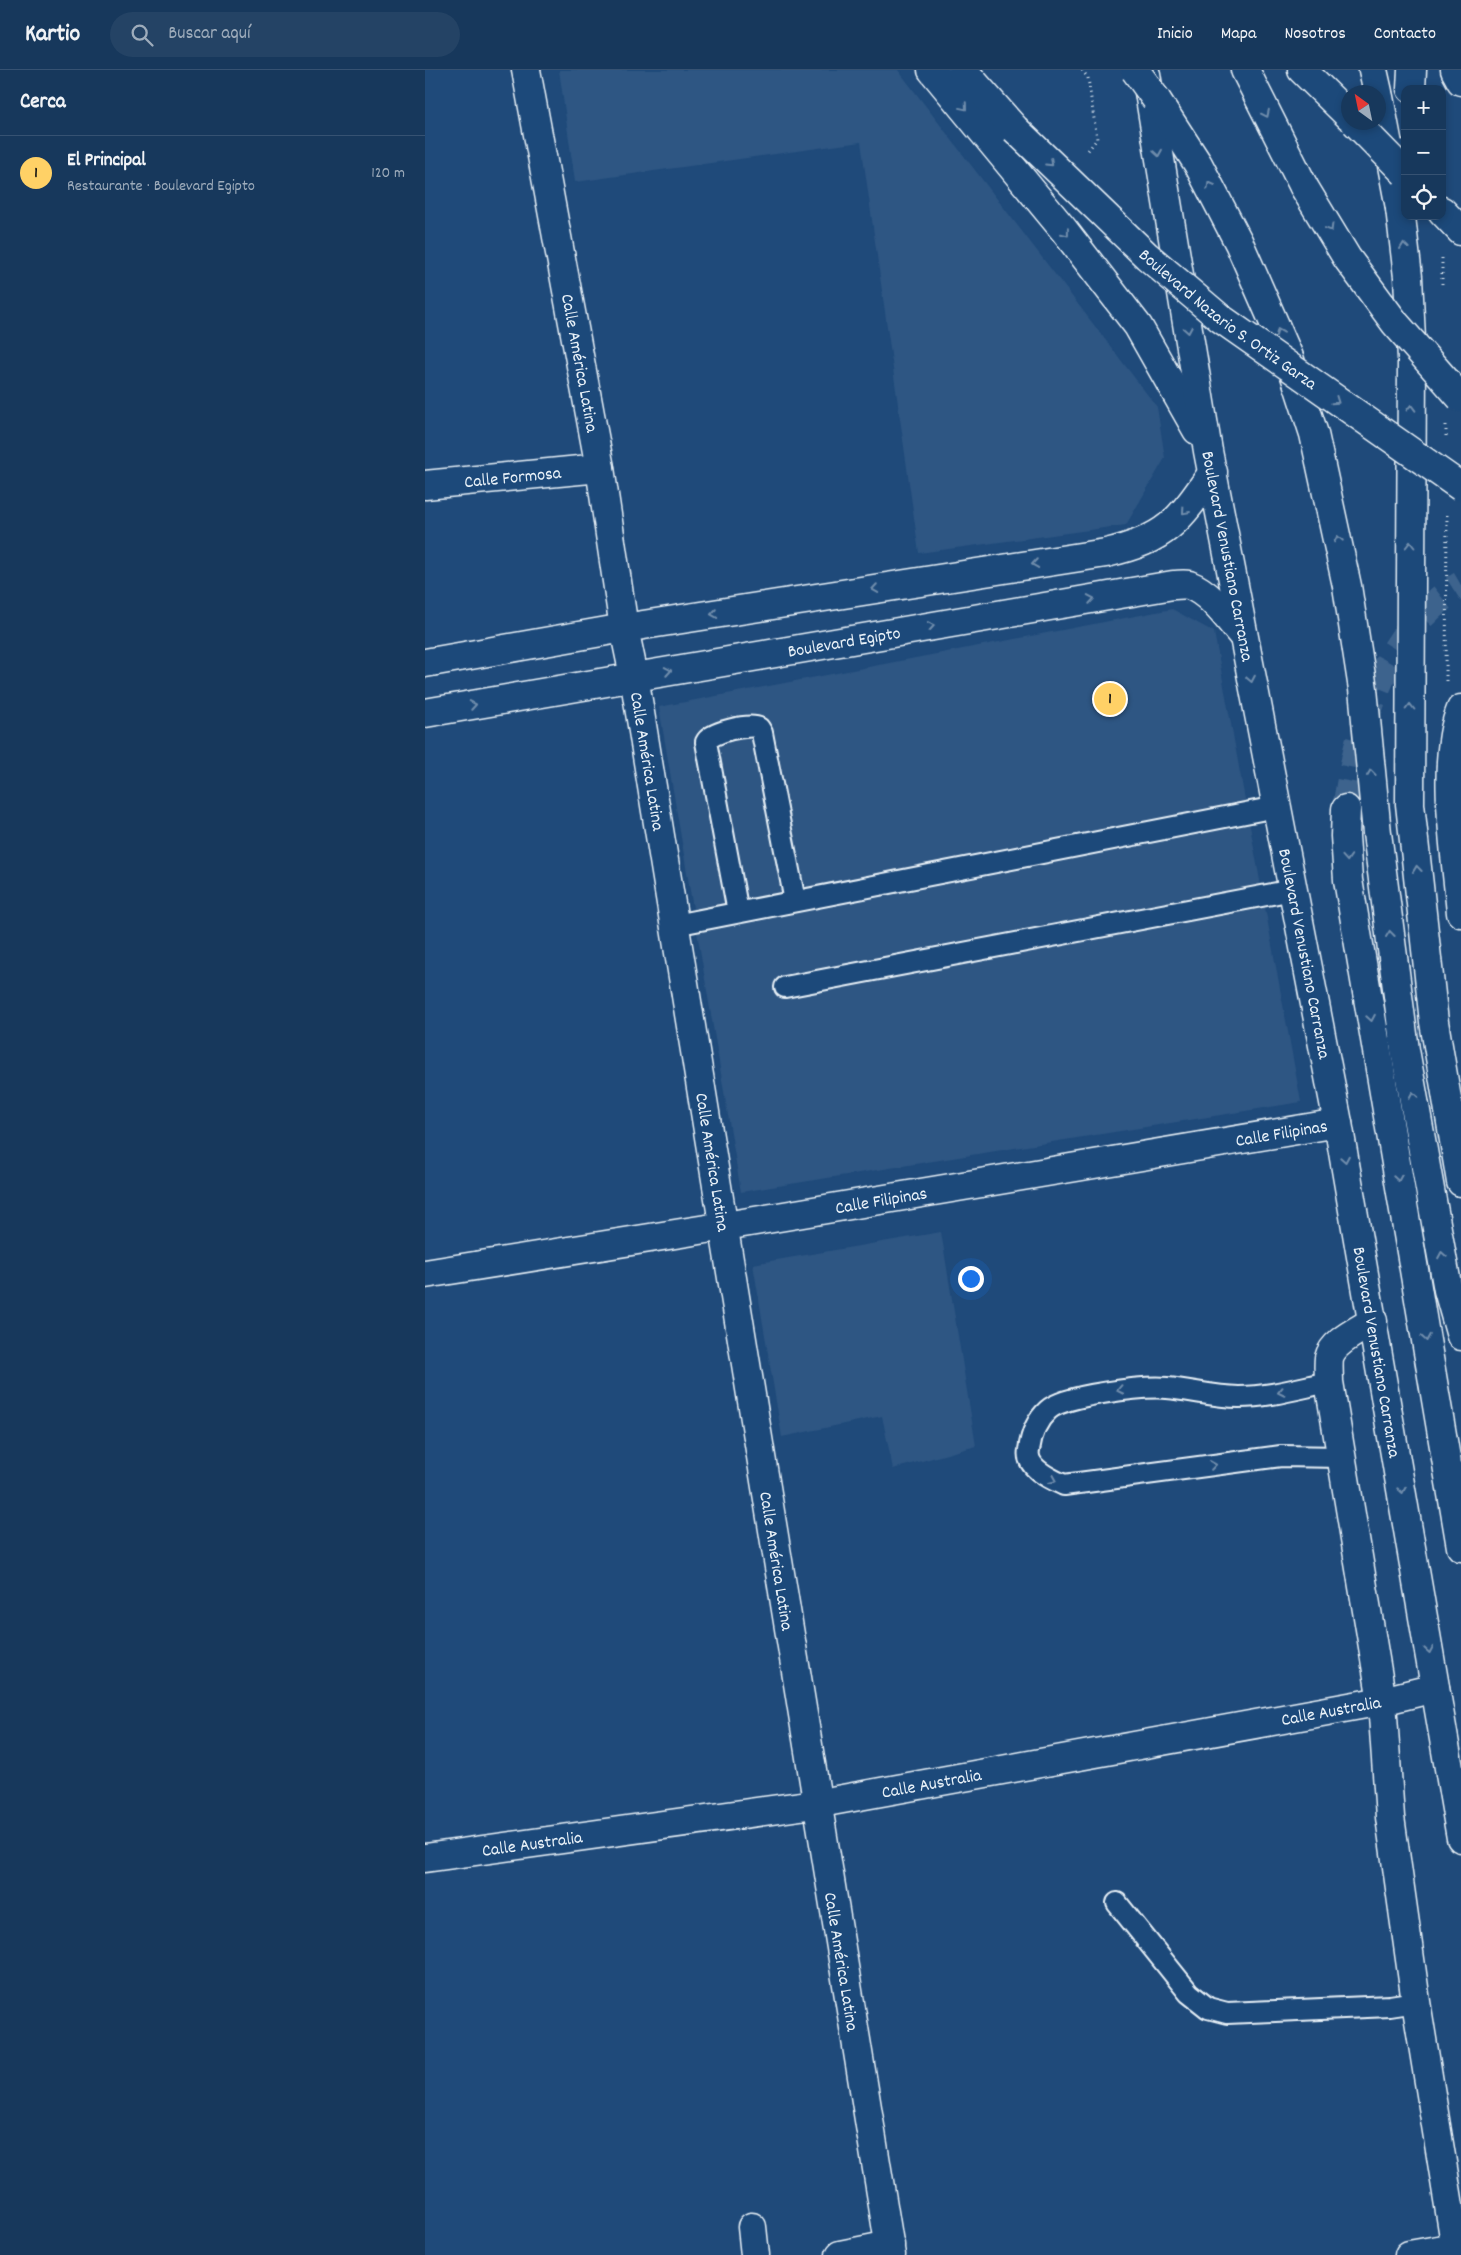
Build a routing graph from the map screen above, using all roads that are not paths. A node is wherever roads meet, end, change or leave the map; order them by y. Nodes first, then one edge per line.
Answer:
1 (526, 70) edge
2 (932, 70) edge
3 (963, 70) edge
4 (1135, 70) edge
5 (1145, 70) edge
6 (1245, 70) edge
7 (1302, 70) edge
8 (1373, 70) edge
9 (1412, 70) edge
10 (1455, 70) edge
11 (1461, 81) edge
12 (1376, 85) edge
13 (1411, 85) edge
14 (1341, 108) edge
15 (1363, 130) edge
16 (1385, 130) edge
17 (1401, 169) edge
18 (1403, 175) edge
19 (1400, 208) junction
20 (1446, 216) edge
21 (1461, 231) edge
22 (1461, 398) edge
23 (1211, 462) junction
24 (600, 468) junction
25 (425, 485) edge
26 (1461, 487) edge
27 (624, 628) junction
28 (1243, 636) junction
29 (425, 663) edge
30 (634, 676) junction
31 (1461, 709) edge
32 (425, 713) edge
33 (1276, 807) junction
34 (1346, 809) tunnel mouth
35 (1293, 890) junction
36 (795, 901) junction
37 (739, 912) junction
38 (1461, 913) edge
39 (675, 924) junction
40 (785, 987) dead end
41 (1338, 1123) junction
42 (1461, 1182) edge
43 (725, 1226) junction
44 (425, 1274) edge
45 (1373, 1321) junction
46 (1461, 1336) edge
47 (1329, 1382) junction
48 (1342, 1457) junction
49 (1461, 1547) edge
50 (1435, 1688) junction
51 (1382, 1702) junction
52 (815, 1804) junction
53 (1461, 1838) edge
54 (425, 1858) edge
55 (1117, 1903) dead end
56 (1416, 2002) junction
57 (752, 2227) dead end
58 (1458, 2249) edge
59 (890, 2250) edge
60 (755, 2255) edge
61 (840, 2255) edge
62 (1409, 2255) edge

1 - 24 main road, Calle América Latina
2 -> 23 main road
3 -> 26 main road, Boulevard Nazario S. Ortiz Garza, bridge
46 -> 4 main road, bridge
5 -> 23 main road, Boulevard Venustiano Carranza
6 -> 22 main road, bridge
7 - 14 main road
8 - 12 main road
9 - 13 main road
10 - 11 main road
15 - 17 main road, bridge
16 - 19 main road
18 - 19 main road
42 -> 19 main road
20 - 21 main road
23 -> 27 main road
23 - 28 main road, Boulevard Venustiano Carranza
24 - 25 main road, Calle Formosa
24 - 27 main road, Calle América Latina
27 - 29 main road
27 - 30 main road, Calle América Latina
30 -> 28 main road, Boulevard Egipto
28 -> 33 main road, Boulevard Venustiano Carranza
32 -> 30 main road, Boulevard Egipto
30 - 39 main road, Calle América Latina
31 - 38 main road
33 - 35 main road, Boulevard Venustiano Carranza
33 - 36 lane
34 -> 49 main road
35 - 40 lane
35 - 41 main road, Boulevard Venustiano Carranza
36 - 37 lane
36 - 37 lane
37 - 39 lane
39 - 43 main road, Calle América Latina
41 - 43 main road, Calle Filipinas
41 -> 45 main road, Boulevard Venustiano Carranza
43 - 44 main road, Calle Filipinas
43 - 52 main road, Calle América Latina
45 - 47 main road
45 -> 50 main road, Boulevard Venustiano Carranza
47 - 48 main road
47 -> 48 lane
48 - 51 main road
50 - 51 main road, Calle Australia
50 - 53 main road, Boulevard Venustiano Carranza
51 - 52 main road, Calle Australia
51 - 56 main road
52 - 54 main road, Calle Australia
52 - 59 main road, Calle América Latina
55 - 56 lane
56 - 58 main road
57 - 60 main road
58 - 62 main road
59 - 61 main road

